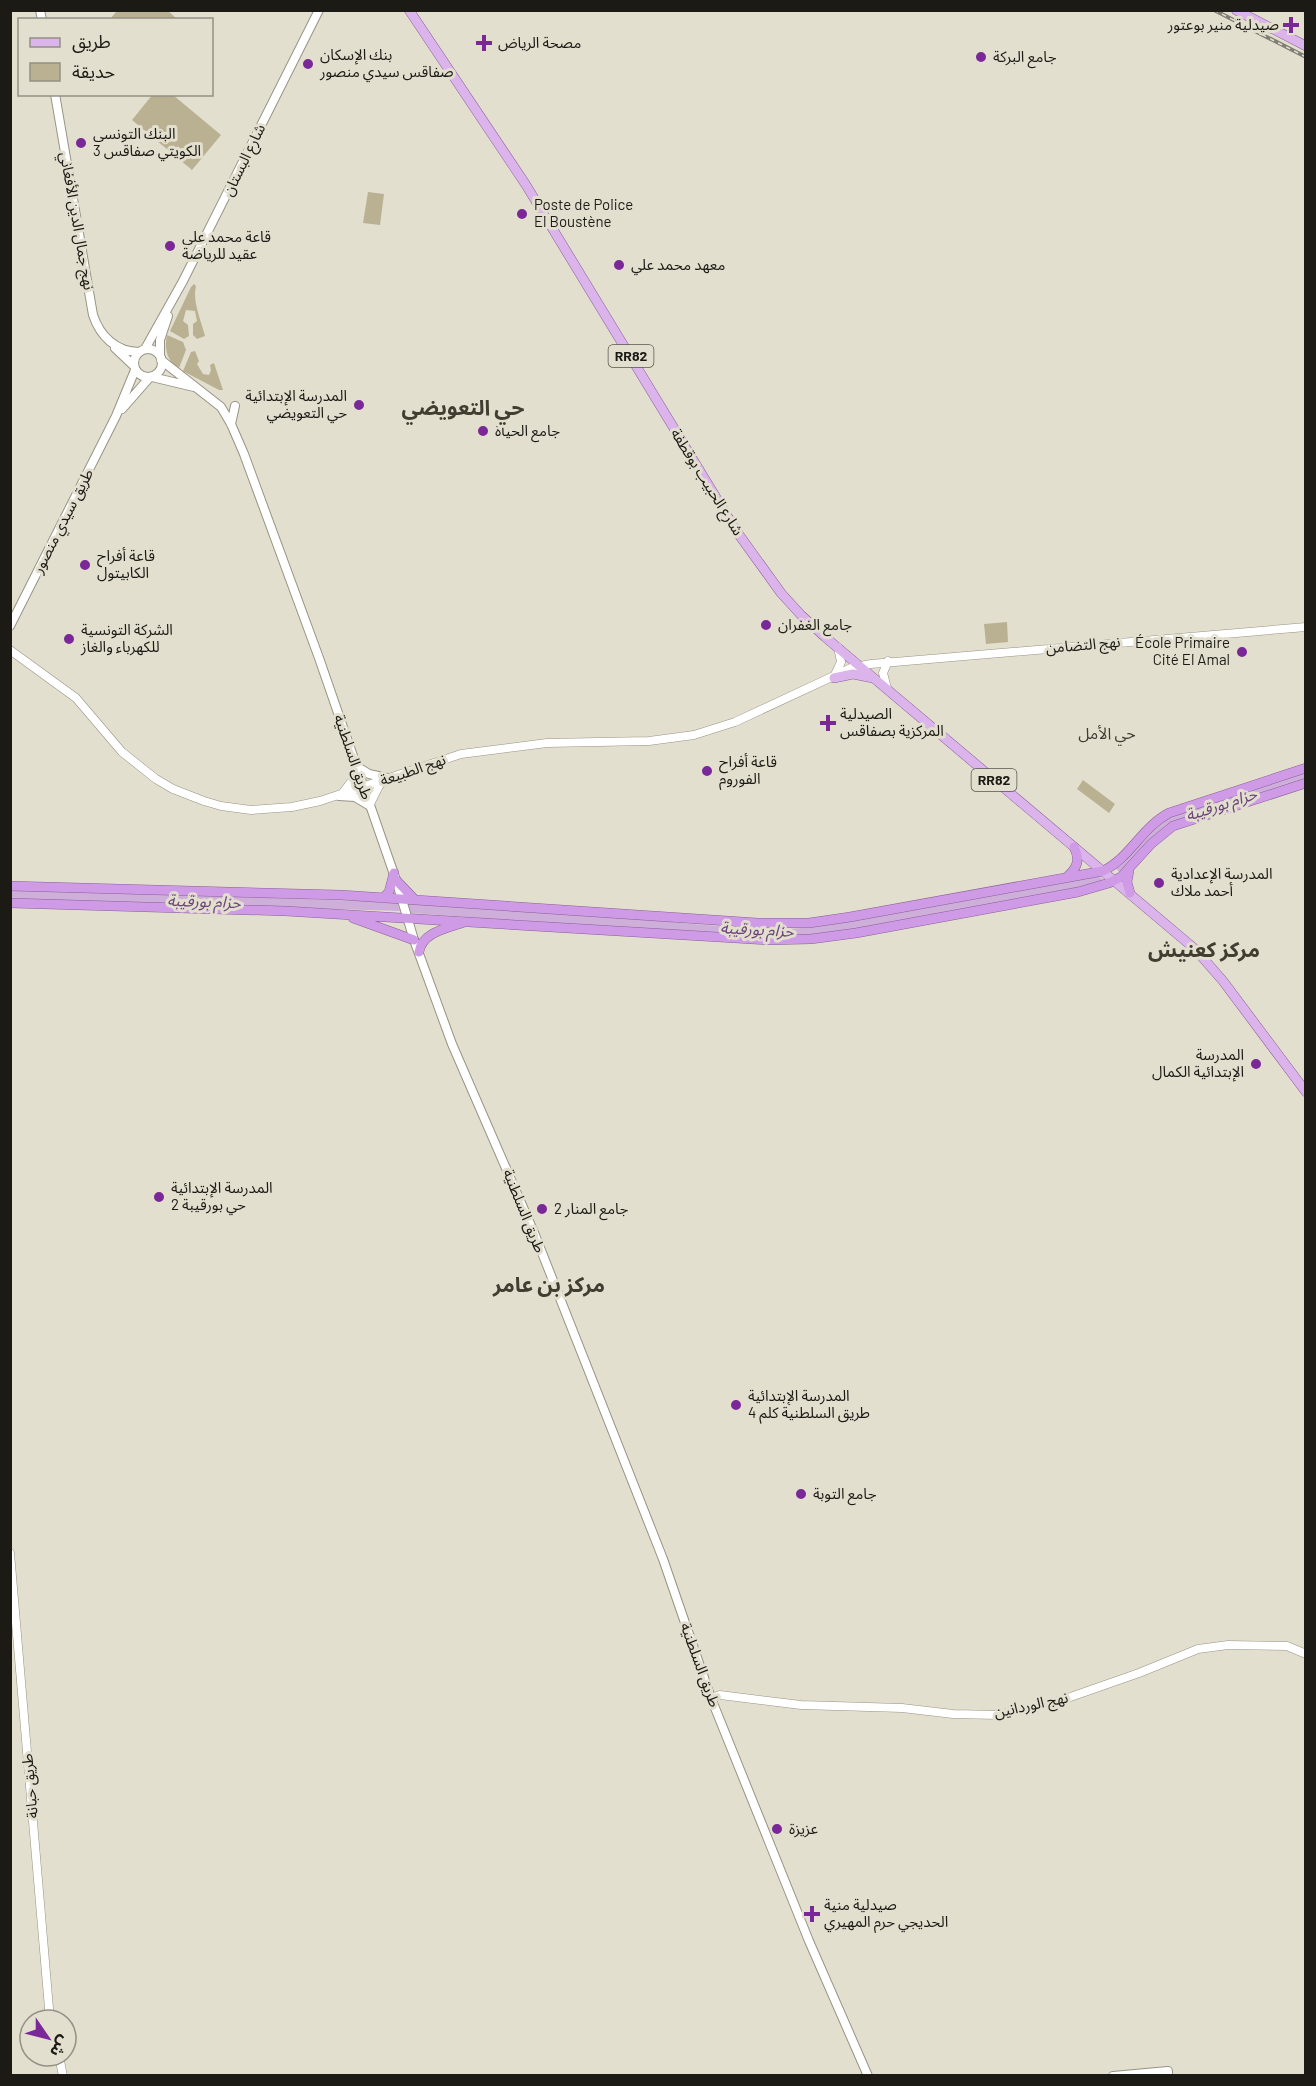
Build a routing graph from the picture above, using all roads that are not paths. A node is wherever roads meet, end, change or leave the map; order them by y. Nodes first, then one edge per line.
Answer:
1 (319, 10) edge
2 (409, 10) edge
3 (1236, 10) edge
4 (1305, 46) edge
5 (55, 96) edge
6 (169, 309) junction
7 (111, 342) junction
8 (142, 350) junction
9 (161, 358) junction
10 (134, 367) junction
11 (151, 377) junction
12 (194, 387) junction
13 (235, 406) dead end
14 (116, 416) junction
15 (231, 424) junction
16 (10, 626) edge
17 (1305, 627) edge
18 (838, 647) junction
19 (10, 650) edge
20 (888, 662) junction
21 (861, 665) junction
22 (834, 678) junction
23 (877, 679) junction
24 (887, 688) junction
25 (357, 767) junction
26 (1305, 768) edge
27 (386, 778) junction
28 (1305, 783) edge
29 (364, 787) junction
30 (340, 795) junction
31 (370, 805) junction
32 (1074, 847) junction
33 (1103, 871) junction
34 (1129, 871) junction
35 (1068, 876) junction
36 (395, 877) junction
37 (1115, 881) junction
38 (10, 886) edge
39 (1130, 893) junction
40 (383, 898) junction
41 (401, 898) junction
42 (415, 900) junction
43 (10, 903) edge
44 (346, 914) junction
45 (407, 917) junction
46 (467, 921) junction
47 (414, 940) junction
48 (419, 952) junction
49 (1305, 1092) edge
50 (10, 1553) edge
51 (1305, 1654) edge
52 (711, 1698) junction
53 (49, 2008) edge
54 (1168, 2073) edge
55 (868, 2076) edge
56 (1113, 2076) edge

1 - 6 main road, شارع البستان
2 - 18 main road, شارع الحبيب بوقطفة / RR82
3 - 4 main road
5 - 7 main road, نهج جمال الدين الأفغاني
6 - 8 main road, شارع البستان
6 - 9 main road, شارع البستان
7 - 8 main road
7 - 10 main road, نهج جمال الدين الأفغاني
8 - 9 main road
8 - 10 main road
9 - 11 main road
9 - 12 main road, طريق السلطنية
10 - 11 main road
10 - 14 main road, طريق سيدي منصور
11 - 12 main road, طريق السلطنية
11 - 14 main road, طريق سيدي منصور
12 - 15 main road, طريق السلطنية
13 - 15 main road
14 - 16 main road, طريق سيدي منصور
15 - 25 main road, طريق السلطنية
17 - 20 street, نهج التضامن
18 - 21 main road, شارع الحبيب بوقطفة / RR82
18 - 22 street
19 - 30 street, نهج الطبيعة
20 - 21 street, نهج التضامن
20 - 24 street
21 - 22 street, نهج الطبيعة
21 - 23 main road, شارع الحبيب بوقطفة / RR82
22 - 23 main road
22 - 27 street, نهج الطبيعة
23 - 24 main road, شارع الحبيب بوقطفة / RR82
24 - 32 main road, شارع الحبيب بوقطفة / RR82
25 - 27 main road
25 - 29 main road, طريق السلطنية
25 - 30 street
26 - 33 highway
27 - 29 street, نهج الطبيعة
27 - 31 street
28 - 34 highway
29 - 30 street, نهج الطبيعة
29 - 31 main road, طريق السلطنية
30 - 31 main road
31 - 36 main road, طريق السلطنية
32 - 33 main road, شارع الحبيب بوقطفة / RR82
32 - 35 highway
33 - 35 highway
33 - 37 main road, RR82
34 - 37 highway
34 - 39 highway
35 - 42 highway
36 - 40 highway
36 - 41 main road, طريق السلطنية
36 - 42 highway
37 - 39 main road, RR82
37 - 46 highway
38 - 40 highway
39 - 49 main road, RR82
40 - 41 highway
41 - 42 highway
41 - 45 main road, طريق السلطنية
43 - 44 highway
44 - 45 highway
44 - 47 highway
45 - 46 highway
45 - 47 main road, طريق السلطنية
46 - 48 highway
47 - 48 main road, طريق السلطنية
48 - 52 main road, طريق السلطنية
50 - 53 street, طريق حبانة
51 - 52 street, نهج الوردانين
52 - 55 main road, طريق السلطنية
54 - 56 main road

